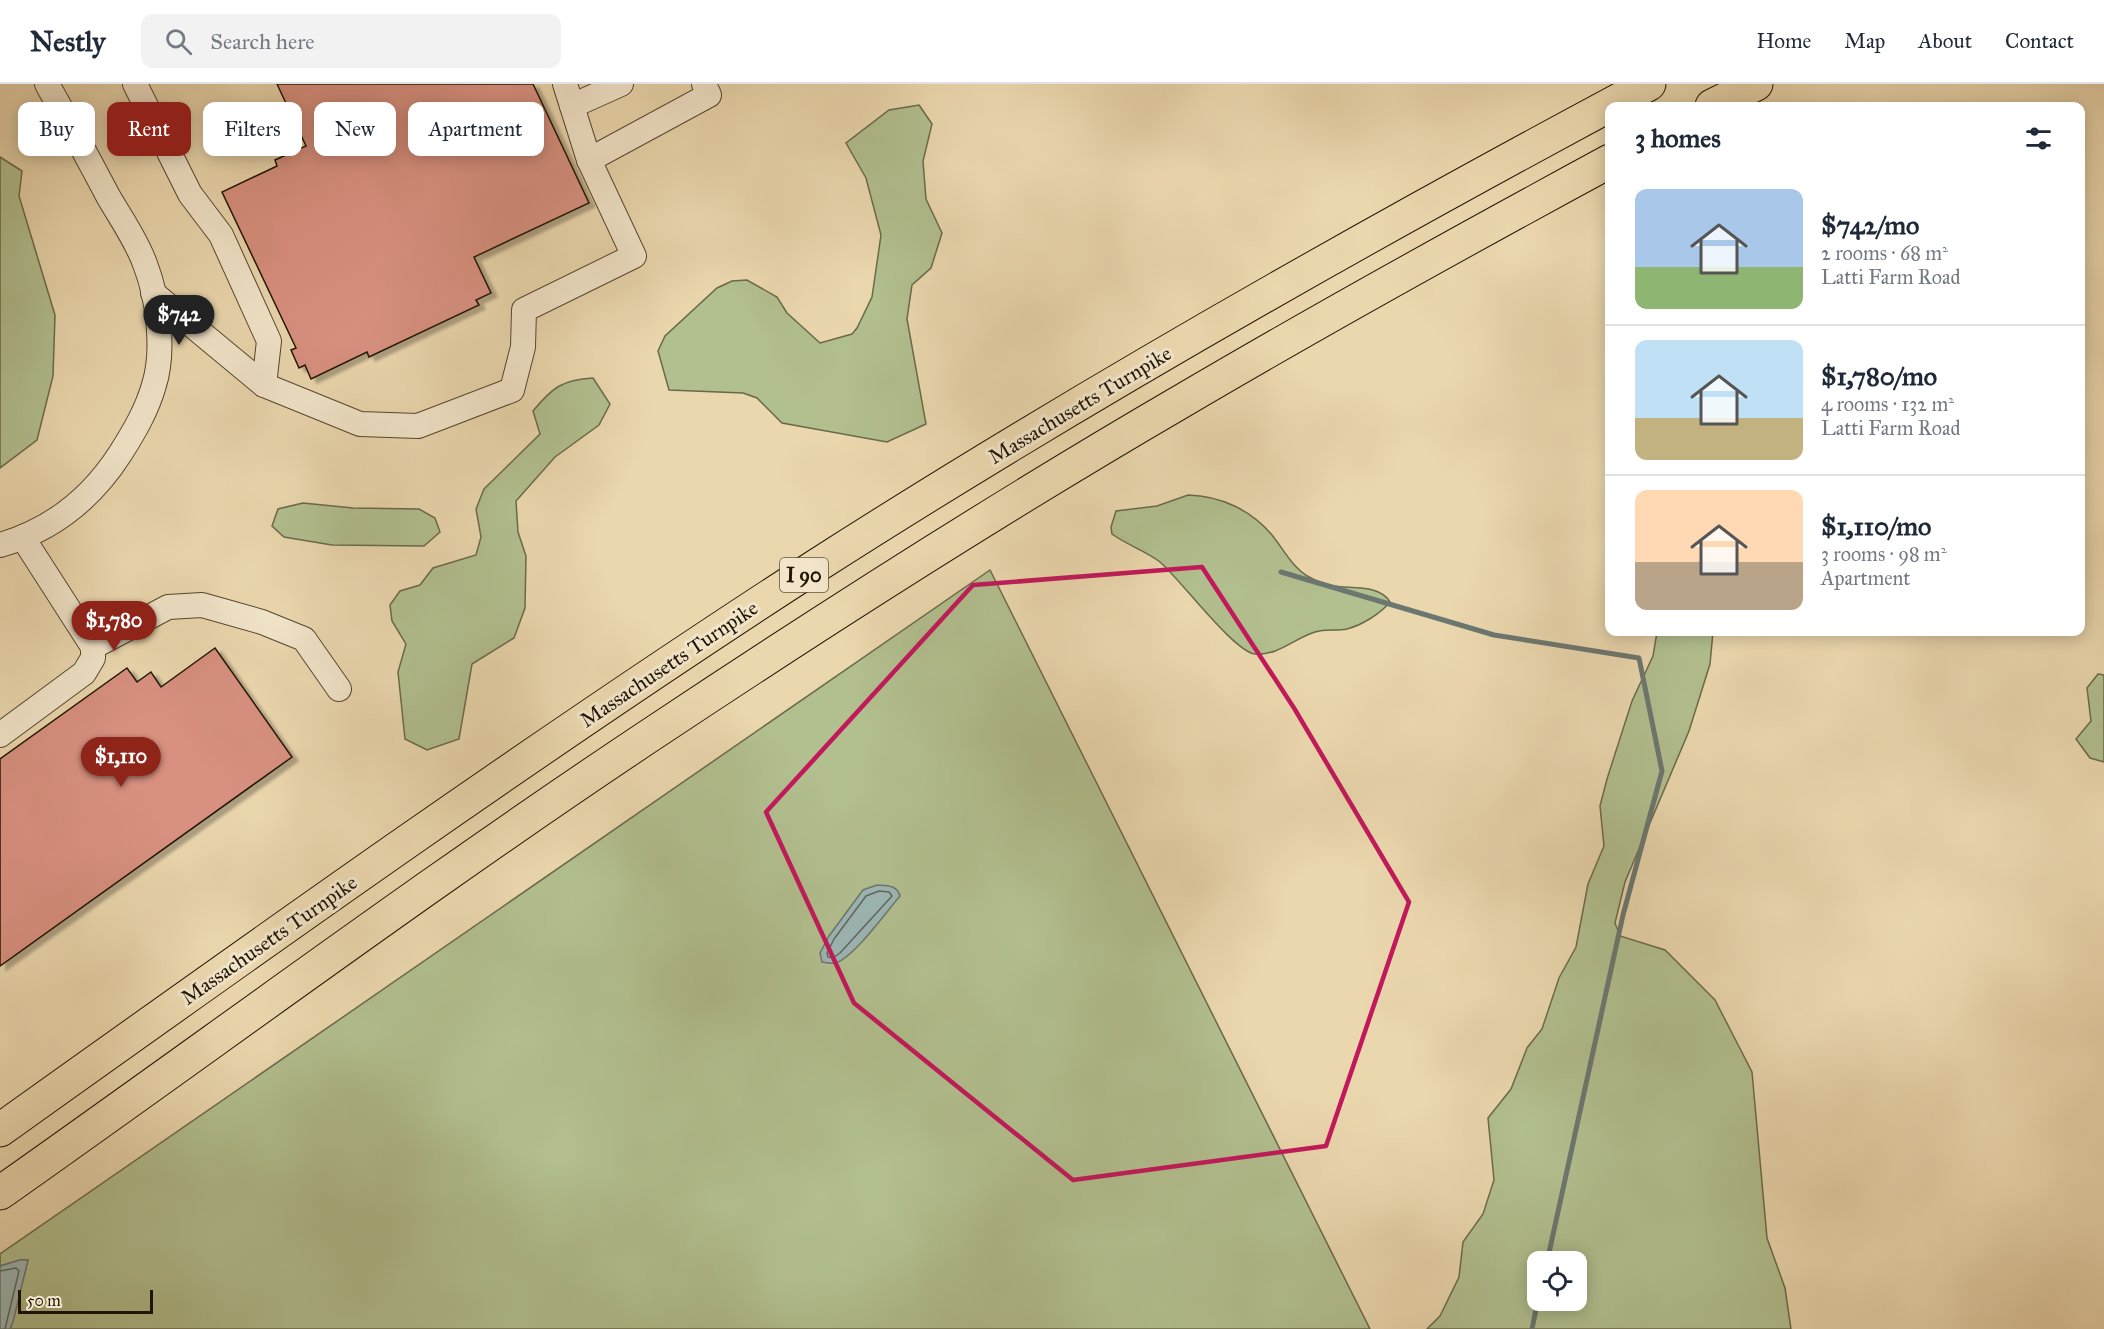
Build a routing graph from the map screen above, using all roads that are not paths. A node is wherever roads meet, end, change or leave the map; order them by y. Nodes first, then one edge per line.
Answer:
1 (47, 84) edge
2 (135, 84) edge
3 (621, 84) edge
4 (704, 84) edge
5 (1649, 84) edge
6 (1756, 84) edge
7 (568, 95) edge
8 (1616, 102) edge
9 (1720, 102) edge
10 (1605, 108) edge
11 (589, 160) junction
12 (1605, 164) edge
13 (153, 292) junction
14 (264, 385) junction
15 (11, 541) edge
16 (93, 647) junction
17 (339, 689) dead end
18 (0, 735) edge
19 (0, 1130) edge
20 (0, 1193) edge

1 - 13 street
2 - 14 street
3 - 7 street
4 - 11 street
5 - 8 highway, Massachusetts Turnpike / I 90
6 - 9 highway
7 - 11 street
10 - 19 highway, Massachusetts Turnpike / I 90
11 - 14 street
12 - 20 highway, I 90
13 - 14 street
13 - 15 street
15 - 16 street
16 - 17 street
16 - 18 street

